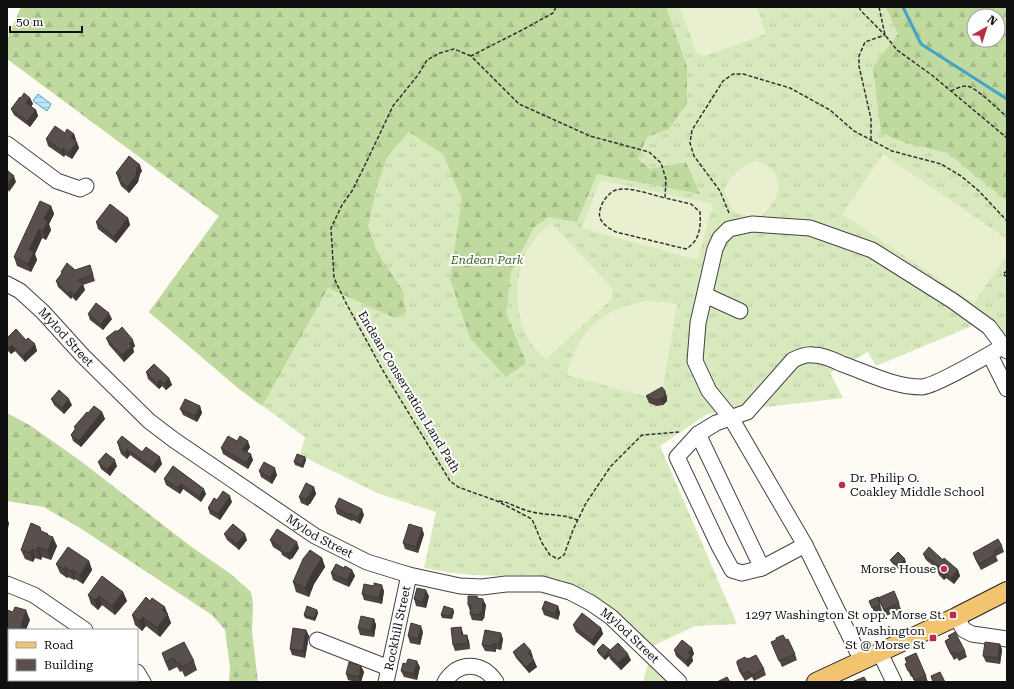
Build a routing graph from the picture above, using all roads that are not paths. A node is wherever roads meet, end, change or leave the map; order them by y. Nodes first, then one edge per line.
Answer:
1 (7, 144) edge
2 (86, 186) dead end
3 (7, 284) edge
4 (705, 295) junction
5 (740, 311) dead end
6 (1006, 348) edge
7 (990, 355) junction
8 (1007, 389) edge
9 (731, 418) junction
10 (698, 434) junction
11 (806, 546) junction
12 (762, 568) junction
13 (409, 575) junction
14 (7, 584) edge
15 (1007, 591) edge
16 (956, 617) junction
17 (84, 629) edge
18 (317, 640) dead end
19 (1007, 640) edge
20 (880, 653) junction
21 (862, 661) junction
22 (388, 675) edge
23 (445, 682) edge
24 (496, 682) edge
25 (679, 682) edge
26 (816, 682) edge
27 (894, 682) edge

1 - 2 street
3 - 13 street, Mylod Street
4 - 5 street
4 - 6 street
4 - 9 street
6 - 7 street
7 - 8 street
7 - 9 street
9 - 10 street
9 - 11 street
10 - 12 street
10 - 12 street
11 - 12 street
11 - 21 street
13 - 22 street, Rockhill Street
13 - 25 street, Mylod Street
14 - 17 street
15 - 16 main road
16 - 19 street
16 - 20 main road
18 - 22 street
20 - 21 main road
20 - 27 street
21 - 26 main road
23 - 24 street

